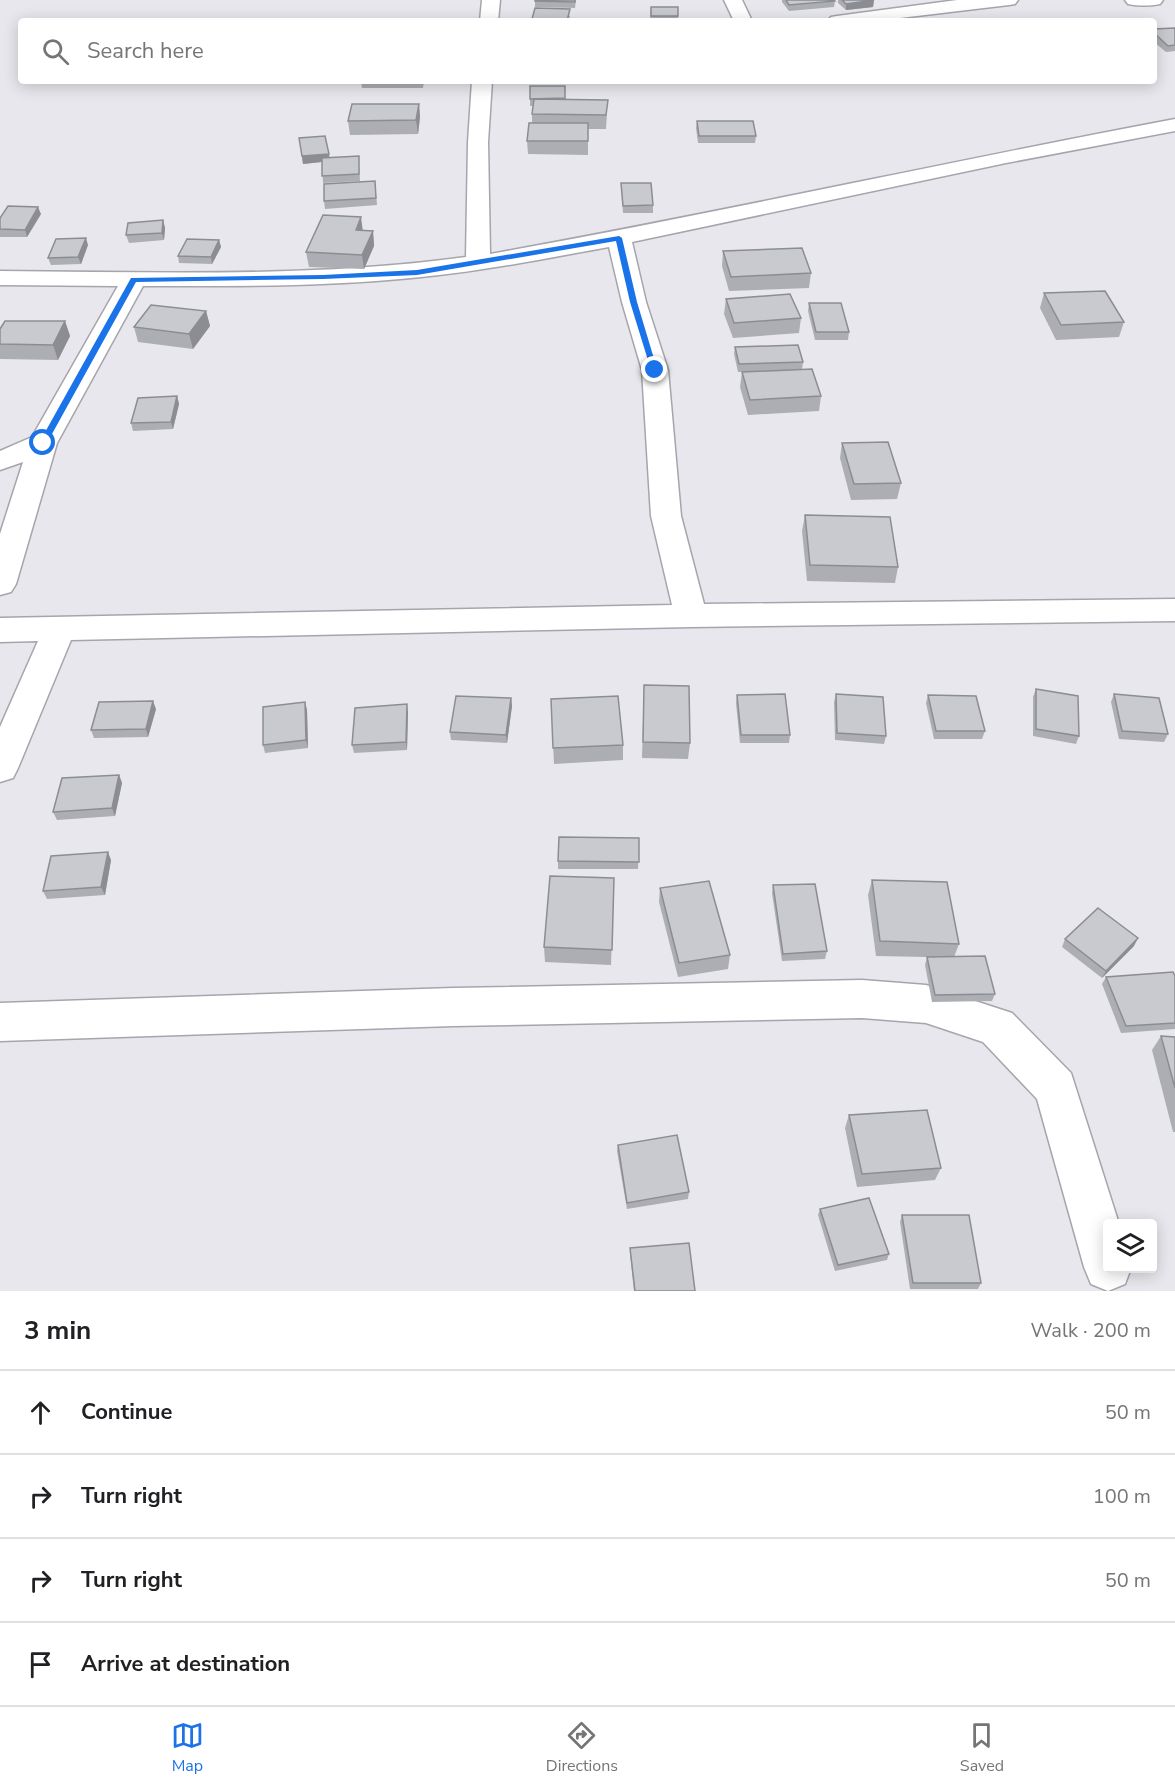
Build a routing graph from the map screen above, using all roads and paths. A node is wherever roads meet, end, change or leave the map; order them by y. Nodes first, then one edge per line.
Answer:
1 (491, 0) edge
2 (733, 0) edge
3 (1009, 0) edge
4 (1134, 0) edge
5 (1154, 0) edge
6 (489, 18) edge
7 (742, 18) edge
8 (862, 18) edge
9 (482, 84) edge
10 (1175, 125) edge
11 (619, 238) junction
12 (478, 263) junction
13 (0, 278) edge
14 (134, 279) junction
15 (43, 443) junction
16 (0, 461) edge
17 (0, 584) edge
18 (1175, 610) edge
19 (691, 616) junction
20 (60, 628) junction
21 (0, 630) edge
22 (0, 768) edge
23 (0, 1022) edge
24 (1103, 1251) edge
25 (1110, 1273) edge
26 (1115, 1291) edge

1 - 6 street
2 - 7 street
3 - 8 street
4 - 5 street
9 - 12 street
10 - 11 street
11 - 12 street
11 - 19 street
12 - 14 street
13 - 14 street
14 - 15 street
15 - 16 street
15 - 17 street
18 - 19 street
19 - 20 street
20 - 21 street
20 - 22 street
23 - 24 street
25 - 26 street

